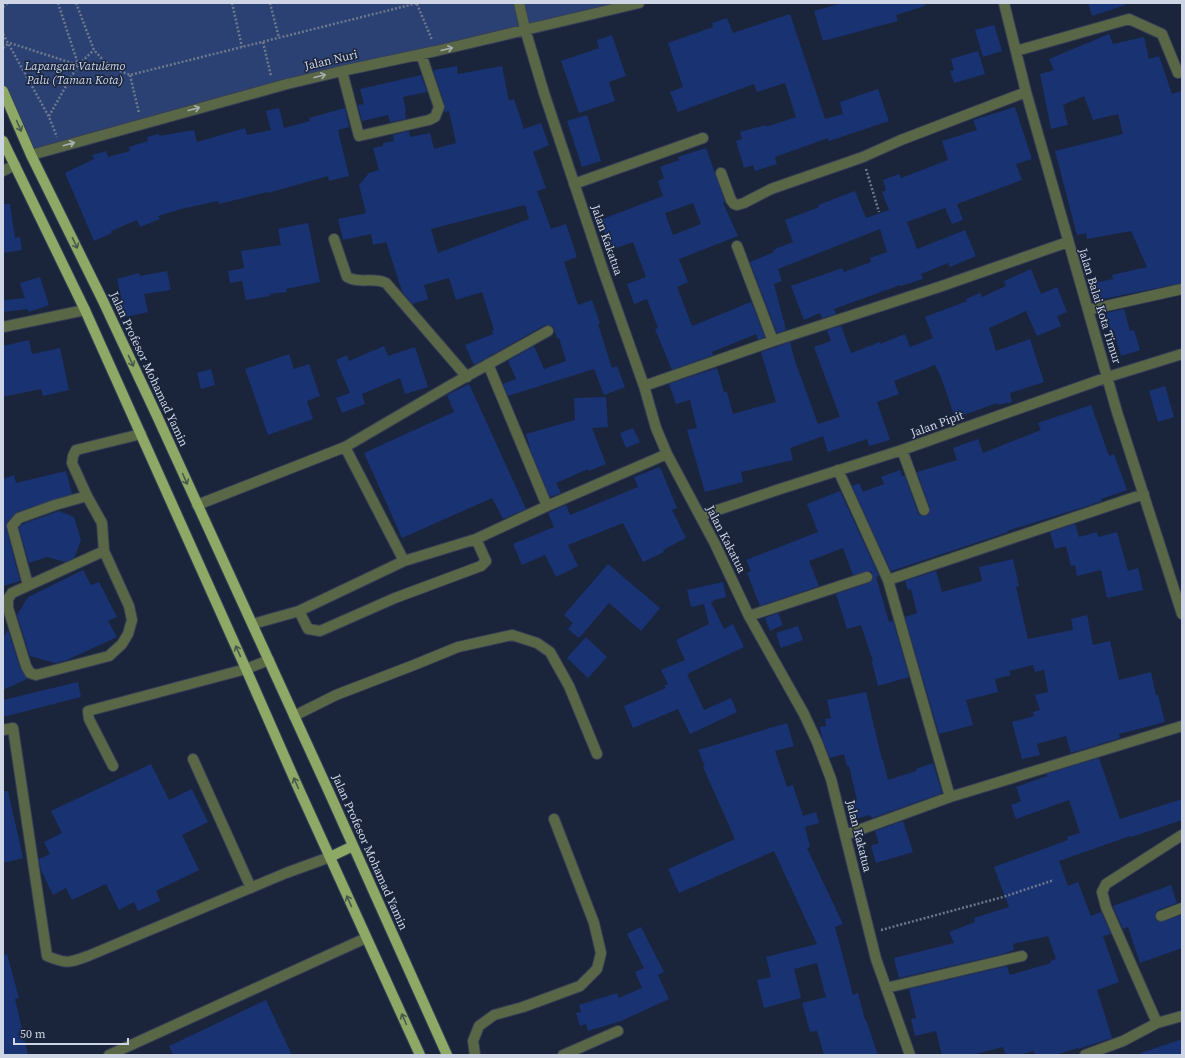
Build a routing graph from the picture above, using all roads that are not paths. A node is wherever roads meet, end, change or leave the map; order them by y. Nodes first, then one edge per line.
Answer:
1 (519, 3) edge
2 (639, 3) edge
3 (1004, 3) edge
4 (525, 29) junction
5 (1016, 51) junction
6 (422, 54) junction
7 (342, 71) junction
8 (1178, 74) dead end
9 (3, 91) edge
10 (1026, 92) junction
11 (703, 138) dead end
12 (3, 141) edge
13 (31, 155) junction
14 (15, 165) junction
15 (3, 171) edge
16 (721, 173) dead end
17 (574, 184) junction
18 (334, 239) dead end
19 (1068, 242) junction
20 (737, 246) dead end
21 (1182, 289) edge
22 (85, 310) junction
23 (1088, 310) junction
24 (3, 327) edge
25 (548, 331) dead end
26 (773, 341) junction
27 (1182, 354) edge
28 (488, 364) junction
29 (466, 377) junction
30 (1108, 377) junction
31 (644, 386) junction
32 (141, 434) junction
33 (345, 447) junction
34 (902, 450) junction
35 (667, 454) junction
36 (838, 470) junction
37 (1144, 494) junction
38 (87, 496) junction
39 (197, 505) junction
40 (547, 506) junction
41 (924, 510) dead end
42 (700, 516) junction
43 (476, 539) junction
44 (104, 551) junction
45 (404, 561) junction
46 (867, 577) dead end
47 (888, 580) junction
48 (28, 586) junction
49 (299, 611) junction
50 (1182, 614) edge
51 (749, 616) junction
52 (253, 624) junction
53 (269, 660) junction
54 (246, 669) junction
55 (294, 716) junction
56 (1182, 726) edge
57 (3, 730) edge
58 (597, 754) dead end
59 (193, 758) dead end
60 (113, 766) dead end
61 (950, 797) junction
62 (554, 819) dead end
63 (845, 835) junction
64 (1182, 835) edge
65 (353, 846) junction
66 (330, 857) junction
67 (251, 888) junction
68 (1182, 908) edge
69 (1161, 916) dead end
70 (366, 938) junction
71 (1022, 956) dead end
72 (886, 988) junction
73 (1182, 1016) edge
74 (1157, 1023) junction
75 (618, 1031) dead end
76 (109, 1055) edge
77 (420, 1055) edge
78 (447, 1055) edge
79 (476, 1055) edge
80 (563, 1055) edge
81 (910, 1055) edge
82 (1085, 1055) edge

1 - 4 street, Jalan Kakatua
2 - 4 street, Jalan Nuri
3 - 5 street, Jalan Balai Kota Timur
6 -> 4 street, Jalan Nuri
4 - 17 street, Jalan Kakatua
5 - 8 street
5 - 10 street, Jalan Balai Kota Timur
6 - 7 street, Jalan Nuri
6 - 7 street
13 -> 7 street, Jalan Nuri
9 -> 13 main road, Jalan Profesor Mohamad Yamin
10 - 16 street
10 - 19 street, Jalan Balai Kota Timur
11 - 17 street
12 - 14 main road
13 -> 39 main road, Jalan Profesor Mohamad Yamin
14 - 15 street
14 - 22 main road
17 - 31 street, Jalan Kakatua
18 - 29 street
19 - 23 street, Jalan Balai Kota Timur
19 - 26 street
20 - 26 street
21 - 23 street
22 - 24 street
22 - 32 main road
23 - 30 street, Jalan Balai Kota Timur
25 - 28 street
26 - 31 street
27 - 30 street, Jalan Pipit
28 - 29 street
28 - 40 street
29 - 33 street
30 - 34 street, Jalan Pipit
30 - 37 street, Jalan Balai Kota Timur
31 - 35 street, Jalan Kakatua
32 - 38 street
54 -> 32 main road
33 - 39 street
33 - 45 street
34 - 36 street, Jalan Pipit
34 - 41 street
35 - 40 street
35 - 42 street, Jalan Kakatua
36 - 42 street, Jalan Pipit
36 - 47 street
37 - 47 street
37 - 50 street, Jalan Balai Kota Timur
38 - 44 street
38 - 48 street
39 - 52 main road, Jalan Profesor Mohamad Yamin
40 - 43 street
42 - 51 street, Jalan Kakatua
43 - 45 street
43 - 49 street
44 - 48 street
44 - 48 street
45 - 49 street
46 - 51 street
47 - 61 street
49 - 52 street
51 - 63 street, Jalan Kakatua
52 - 53 main road, Jalan Profesor Mohamad Yamin
53 - 54 street
53 - 55 main road, Jalan Profesor Mohamad Yamin
54 - 60 street
66 -> 54 main road
55 - 58 street
55 - 65 main road, Jalan Profesor Mohamad Yamin
56 - 61 street
57 - 67 street
59 - 67 street
61 - 63 street
62 - 79 street
63 - 72 street, Jalan Kakatua
64 - 74 street
65 - 66 main road
65 - 78 main road, Jalan Profesor Mohamad Yamin
66 - 67 street
70 -> 66 main road
68 - 69 street
70 - 76 street
77 -> 70 main road
71 - 72 street
72 - 81 street, Jalan Kakatua
73 - 74 street
74 - 82 street
75 - 80 street

